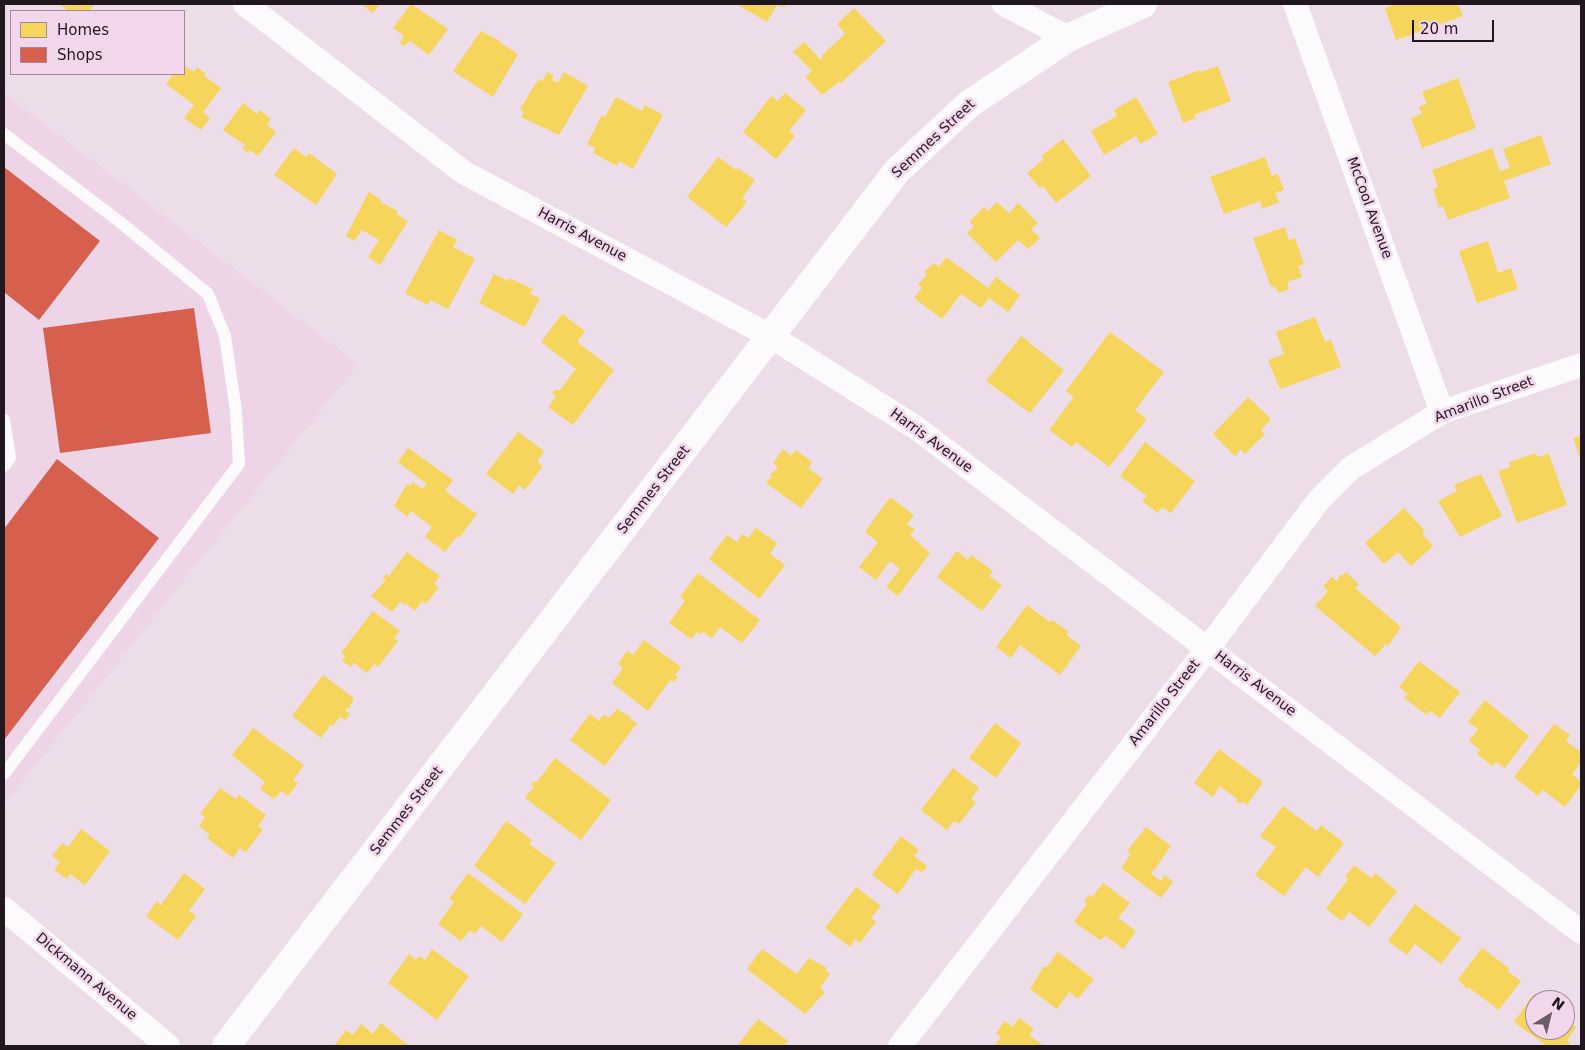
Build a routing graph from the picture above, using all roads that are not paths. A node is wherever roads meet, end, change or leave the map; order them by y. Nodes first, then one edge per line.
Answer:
1 (245, 4) edge
2 (1004, 4) edge
3 (1143, 4) edge
4 (1295, 4) edge
5 (1068, 38) junction
6 (4, 134) edge
7 (772, 337) junction
8 (1581, 365) edge
9 (1442, 412) junction
10 (4, 420) edge
11 (4, 466) edge
12 (1208, 648) junction
13 (4, 774) edge
14 (4, 909) edge
15 (1581, 932) edge
16 (168, 1046) edge
17 (226, 1046) edge
18 (900, 1046) edge

1 - 7 street, Harris Avenue
2 - 5 street
3 - 5 main road, Semmes Street
4 - 9 street, McCool Avenue
5 - 7 main road, Semmes Street
6 - 13 lane
7 - 12 street, Harris Avenue
7 - 17 main road, Semmes Street
8 - 9 street, Amarillo Street
9 - 12 street, Amarillo Street
10 - 11 lane
12 - 15 street, Harris Avenue
12 - 18 street, Amarillo Street
14 - 16 street, Dickmann Avenue

